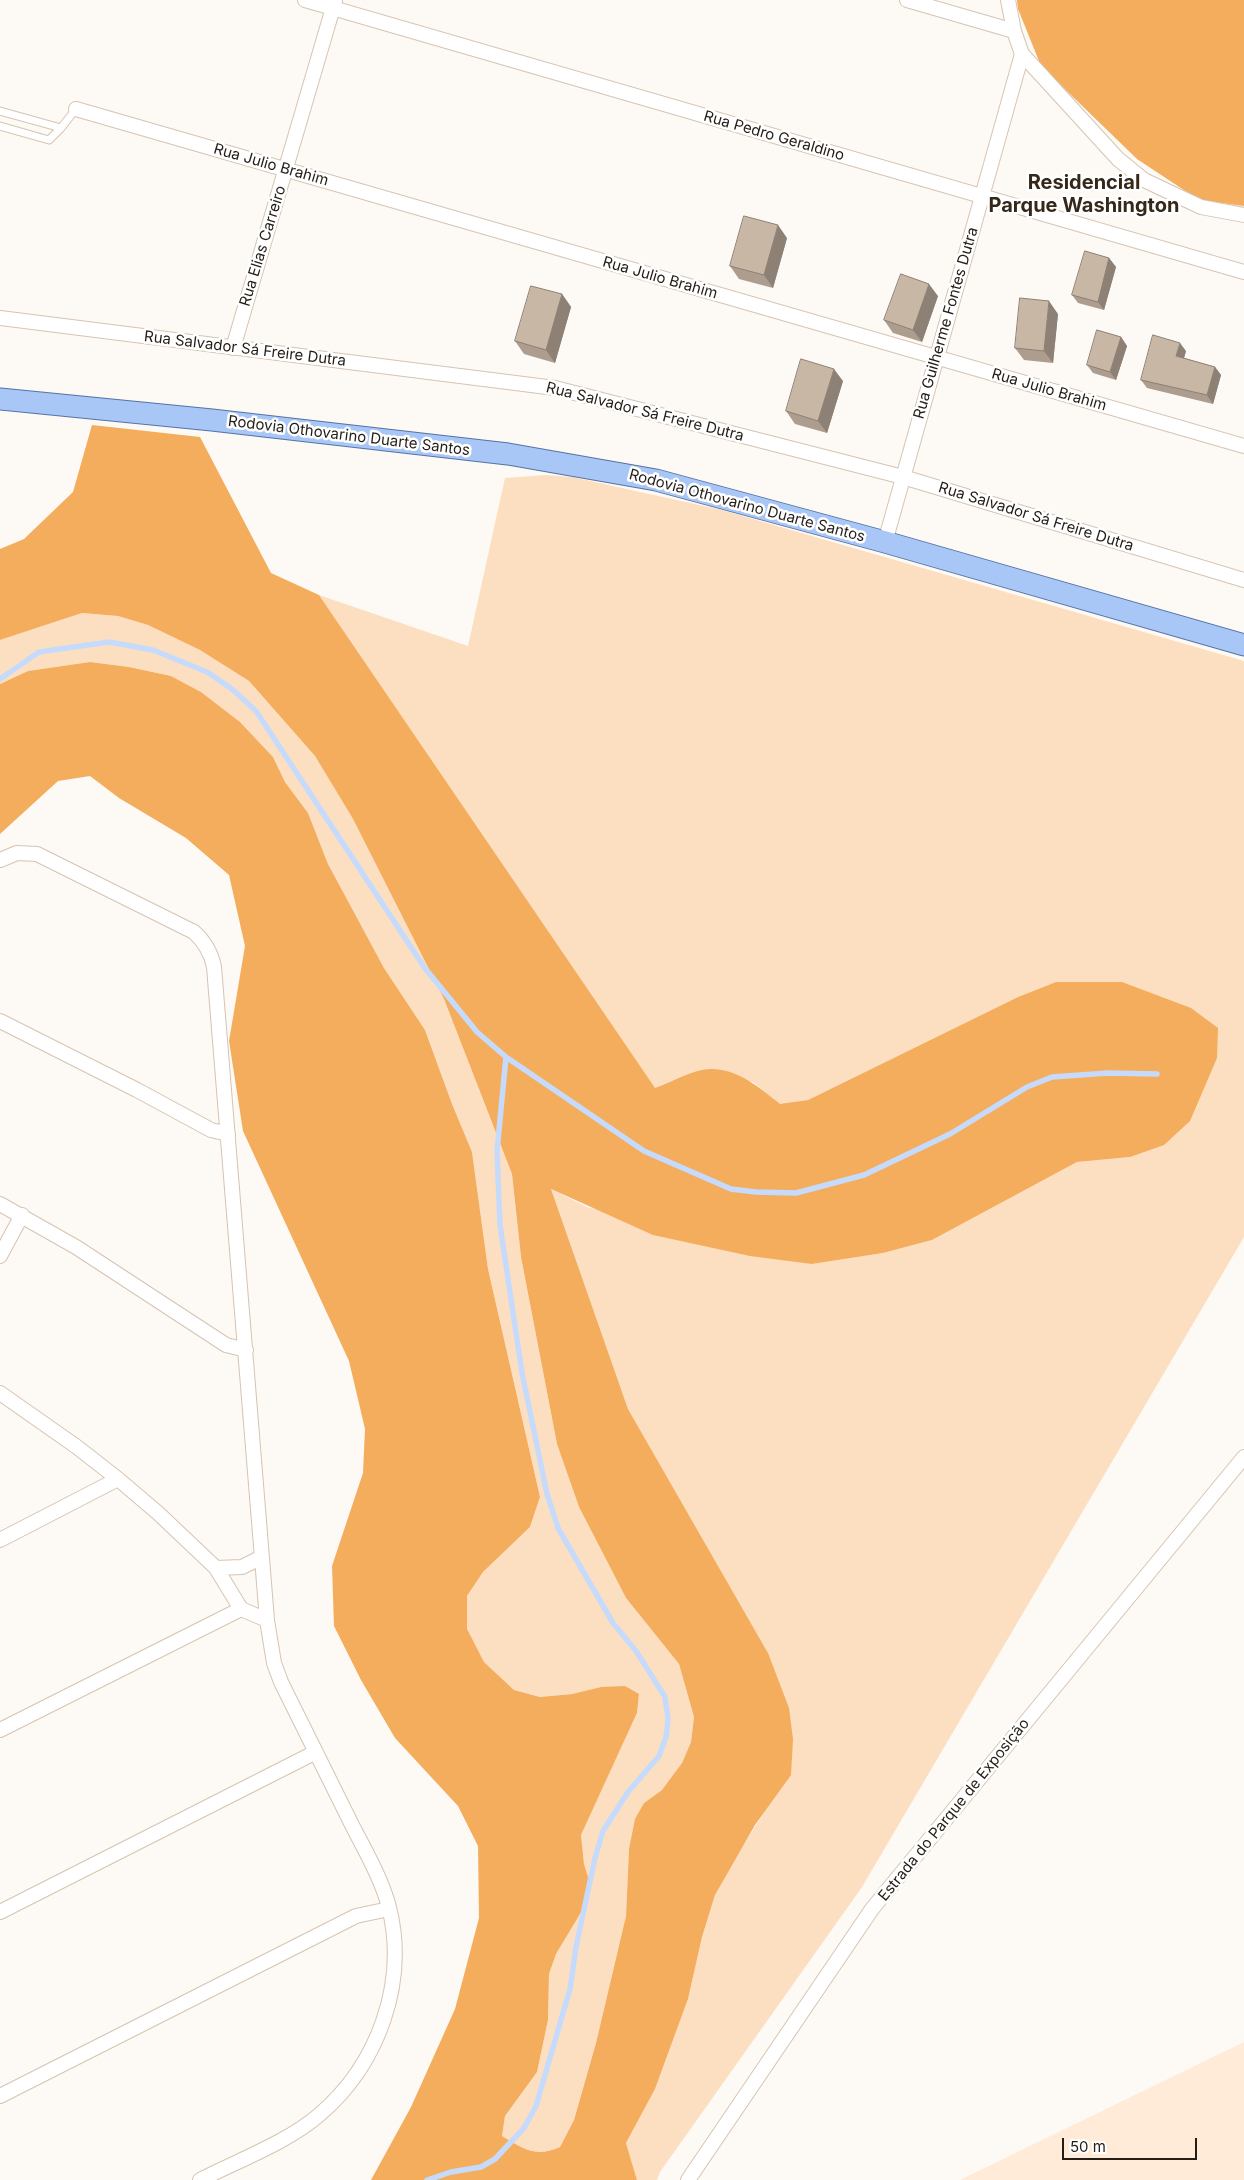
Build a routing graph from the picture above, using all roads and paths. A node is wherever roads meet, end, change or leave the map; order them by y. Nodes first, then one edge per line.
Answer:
1 (305, 0) edge
2 (907, 0) edge
3 (1008, 0) edge
4 (334, 4) edge
5 (1014, 30) junction
6 (1022, 54) junction
7 (76, 108) joint
8 (0, 111) edge
9 (0, 126) edge
10 (61, 128) junction
11 (286, 169) junction
12 (983, 195) junction
13 (1244, 215) edge
14 (1244, 272) edge
15 (0, 318) edge
16 (233, 348) junction
17 (936, 358) junction
18 (0, 399) edge
19 (1244, 446) edge
20 (903, 478) junction
21 (885, 542) junction
22 (1244, 580) edge
23 (1244, 645) edge
24 (0, 860) edge
25 (0, 1021) edge
26 (228, 1134) junction
27 (0, 1204) edge
28 (22, 1215) junction
29 (0, 1256) edge
30 (246, 1350) junction
31 (0, 1393) edge
32 (1244, 1457) edge
33 (118, 1479) junction
34 (0, 1540) edge
35 (262, 1557) junction
36 (216, 1568) junction
37 (241, 1609) junction
38 (267, 1620) junction
39 (0, 1730) edge
40 (316, 1752) junction
41 (389, 1909) junction
42 (0, 1912) edge
43 (0, 2096) edge
44 (200, 2180) edge
45 (688, 2180) edge

1 - 4 street, Rua Pedro Geraldino
2 - 5 street
3 - 5 street
4 - 11 street, Rua Elias Carreiro
4 - 12 street, Rua Pedro Geraldino
5 - 6 street
6 - 12 street, Rua Guilherme Fontes Dutra
6 - 13 street
7 - 10 lane
7 - 11 street, Rua Julio Brahim
8 - 10 lane
9 - 10 lane
11 - 16 street, Rua Elias Carreiro
11 - 17 street, Rua Julio Brahim
12 - 14 street, Rua Pedro Geraldino
12 - 17 street, Rua Guilherme Fontes Dutra
15 - 16 street, Rua Salvador Sá Freire Dutra
16 - 20 street, Rua Salvador Sá Freire Dutra
17 - 19 street, Rua Julio Brahim
17 - 20 street, Rua Guilherme Fontes Dutra
18 - 21 main road, Rodovia Othovarino Duarte Santos
20 - 21 street, Rua Guilherme Fontes Dutra
20 - 22 street, Rua Salvador Sá Freire Dutra
21 - 23 main road, Rodovia Othovarino Duarte Santos
24 - 26 street
25 - 26 street
26 - 30 street
27 - 28 street
28 - 29 street
28 - 30 street
30 - 35 street
31 - 33 street
32 - 45 street, Estrada do Parque de Exposição
33 - 34 street
33 - 36 street
35 - 36 street
35 - 38 street
36 - 37 street
37 - 38 street
37 - 39 street
38 - 40 street
40 - 41 street
40 - 42 street
41 - 43 street
41 - 44 street

